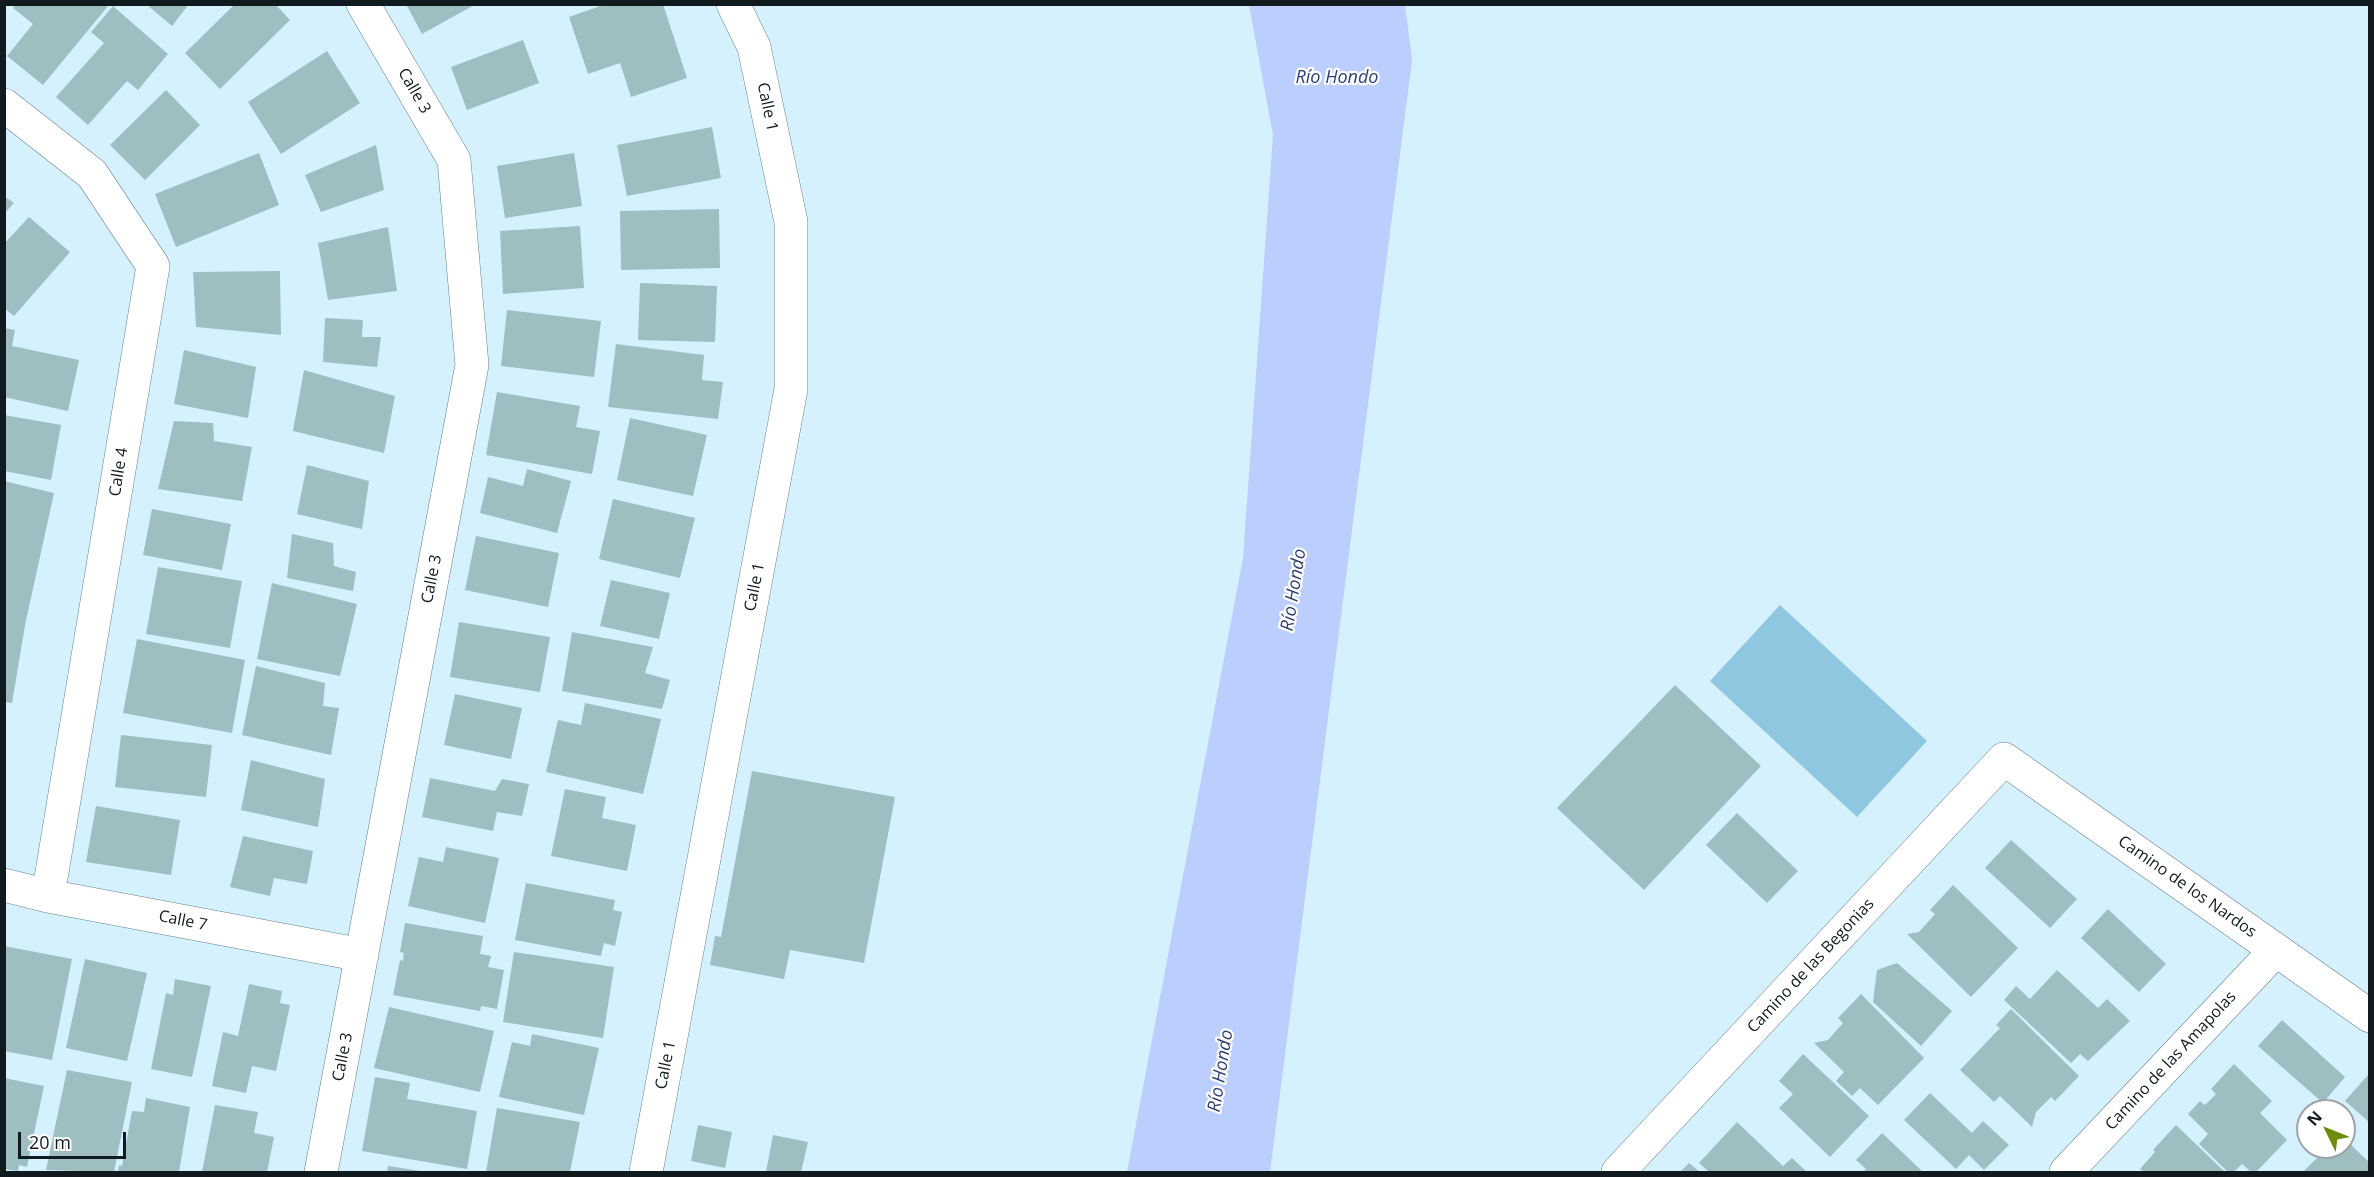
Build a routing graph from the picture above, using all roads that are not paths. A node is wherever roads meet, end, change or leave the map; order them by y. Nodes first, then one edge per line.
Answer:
1 (363, 4) edge
2 (733, 4) edge
3 (4, 105) edge
4 (2004, 759) joint
5 (4, 885) edge
6 (48, 896) junction
7 (2276, 951) junction
8 (362, 955) junction
9 (2370, 1016) edge
10 (321, 1173) edge
11 (646, 1173) edge
12 (1618, 1173) edge
13 (2066, 1173) edge

1 - 8 street, Calle 3
2 - 11 street, Calle 1
3 - 6 street, Calle 4
4 - 7 street, Camino de los Nardos
4 - 12 street, Camino de las Begonias
5 - 6 street, Calle 7
6 - 8 street, Calle 7
7 - 9 street, Camino de los Nardos
7 - 13 street, Camino de las Amapolas
8 - 10 street, Calle 3

